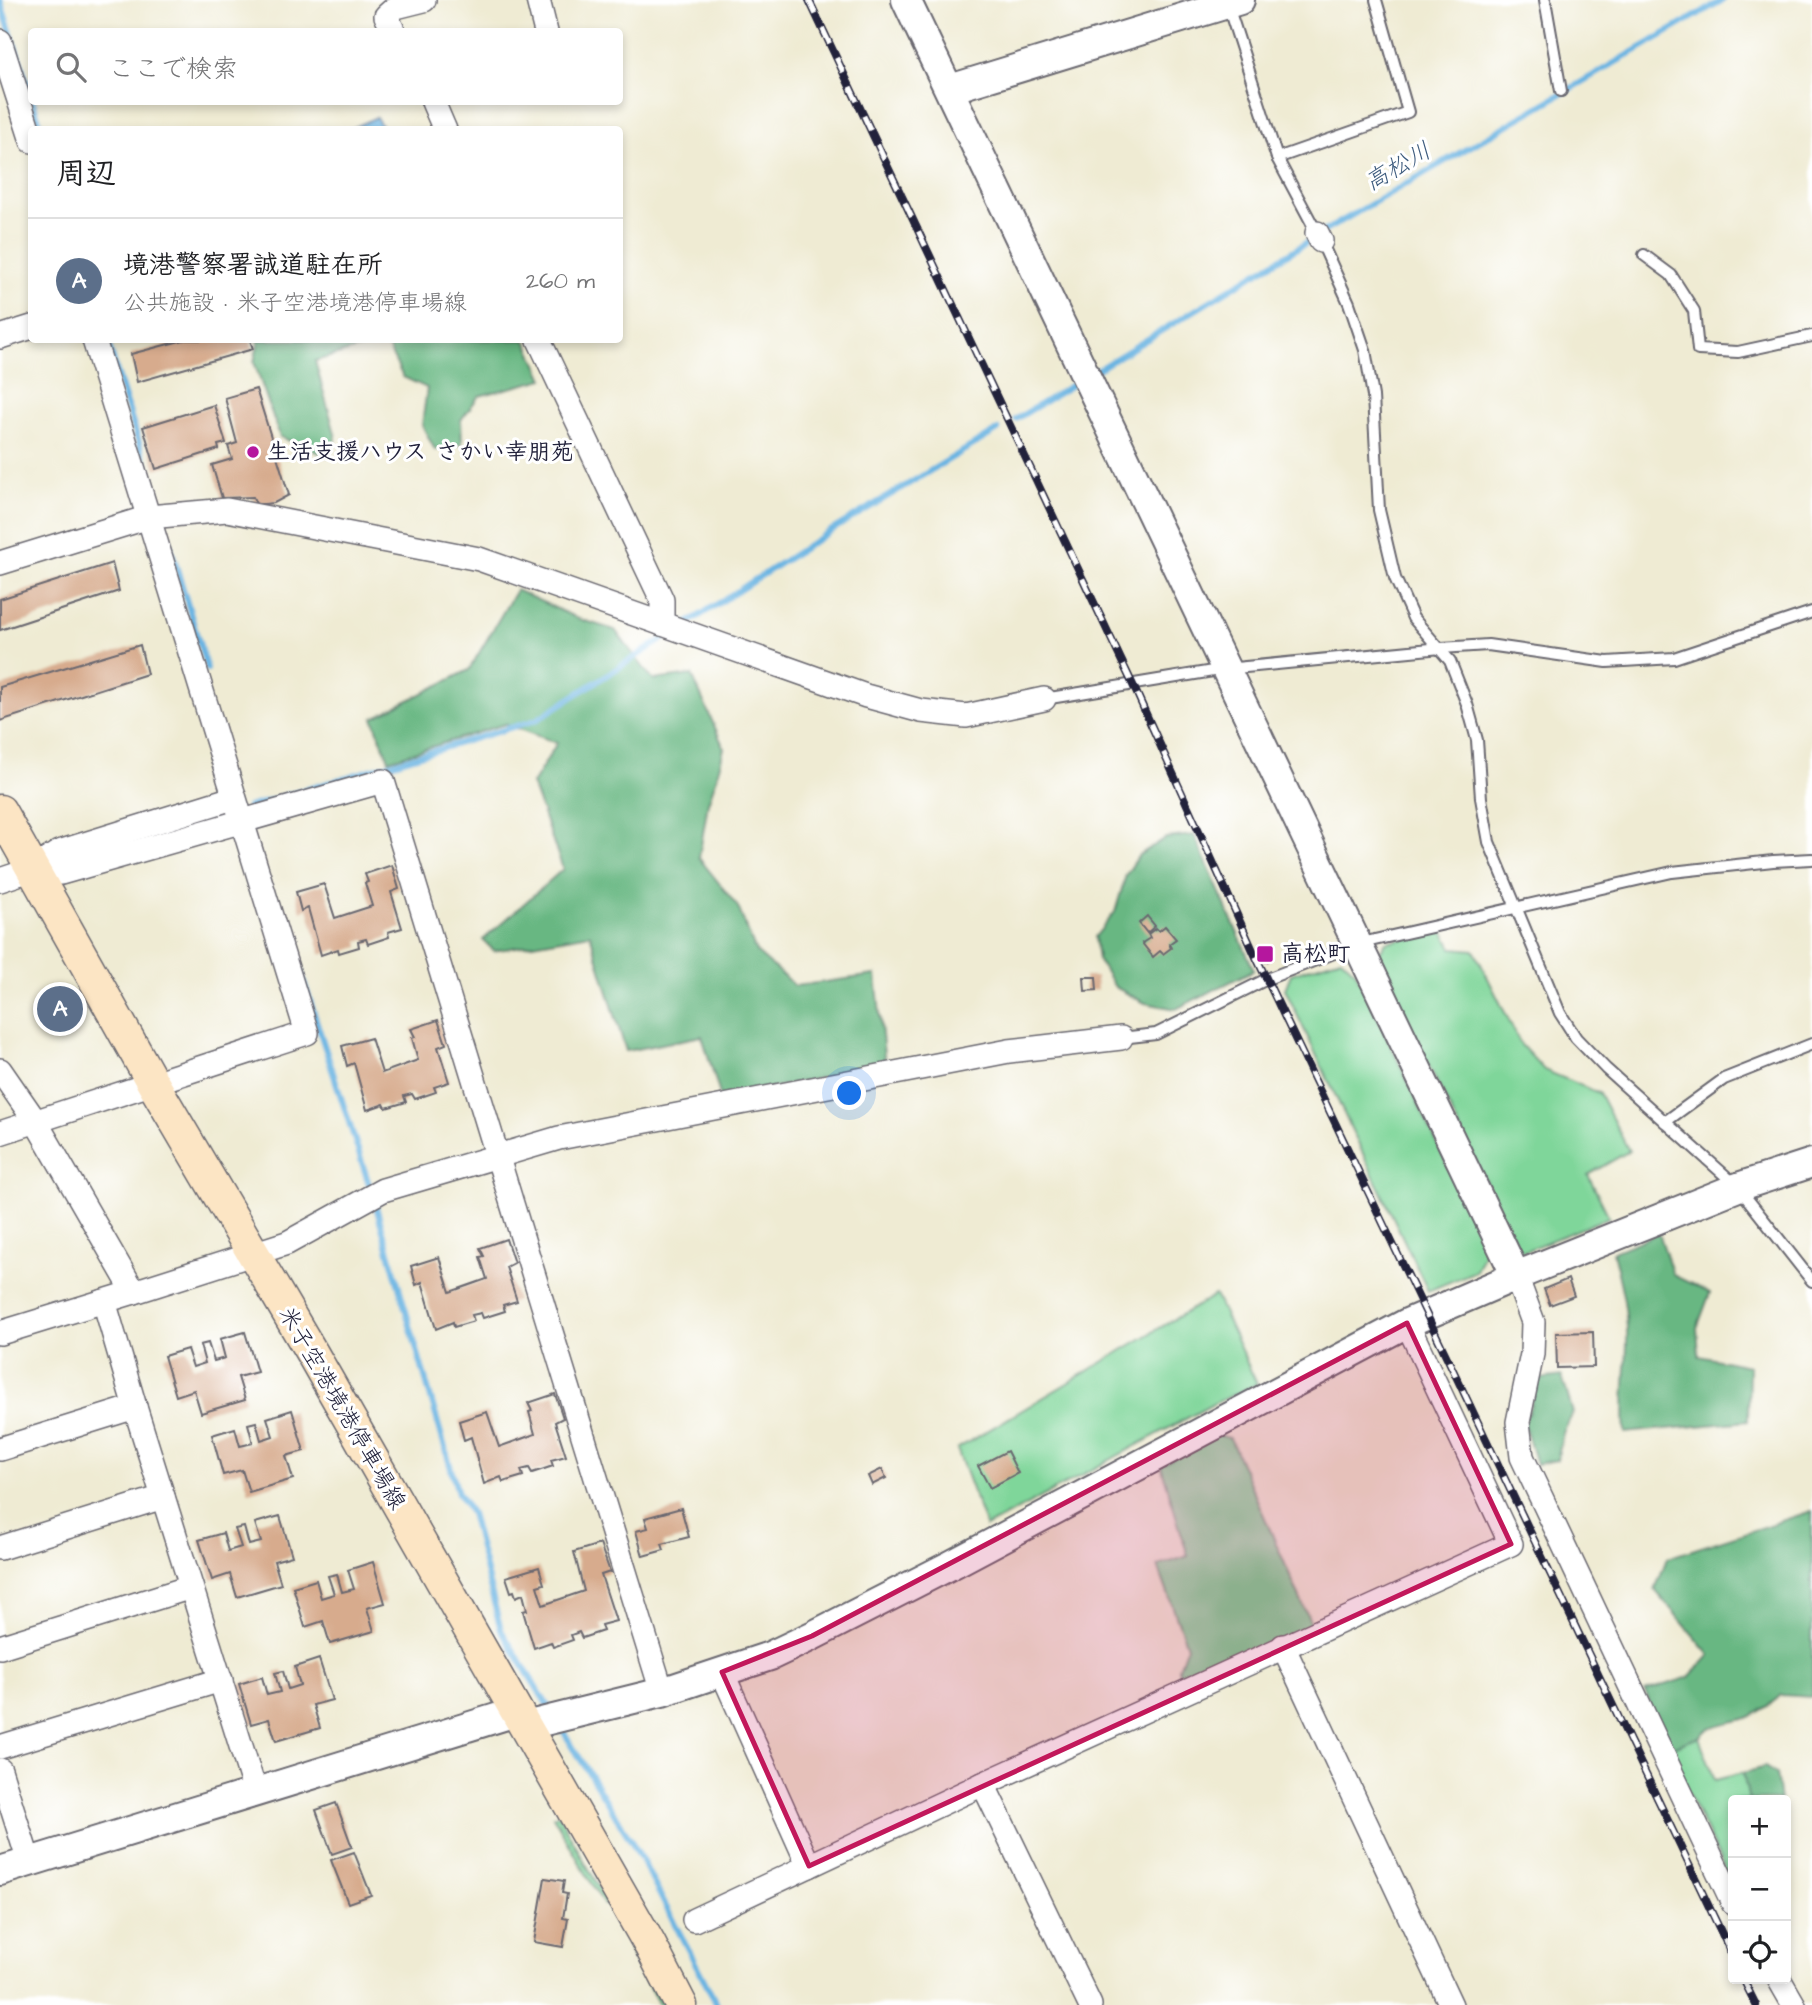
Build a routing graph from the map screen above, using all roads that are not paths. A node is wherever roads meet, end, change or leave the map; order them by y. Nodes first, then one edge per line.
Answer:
1 (424, 0) edge
2 (538, 0) edge
3 (906, 0) edge
4 (1376, 0) edge
5 (1545, 0) edge
6 (1231, 1) edge
7 (392, 28) edge
8 (545, 28) edge
9 (0, 41) edge
10 (950, 89) junction
11 (7, 91) edge
12 (1561, 91) dead end
13 (436, 105) edge
14 (444, 126) edge
15 (28, 133) edge
16 (1277, 158) junction
17 (1644, 255) dead end
18 (28, 328) edge
19 (1812, 336) edge
20 (0, 337) edge
21 (94, 343) edge
22 (540, 343) edge
23 (155, 516) junction
24 (0, 563) edge
25 (1812, 612) edge
26 (662, 624) junction
27 (1441, 648) junction
28 (1225, 669) junction
29 (1044, 699) joint
30 (233, 798) junction
31 (0, 811) edge
32 (241, 821) junction
33 (1812, 859) edge
34 (33, 869) junction
35 (0, 880) edge
36 (1516, 907) junction
37 (1357, 944) junction
38 (1121, 1038) joint
39 (1812, 1044) edge
40 (0, 1070) edge
41 (153, 1085) junction
42 (37, 1122) junction
43 (1665, 1122) junction
44 (0, 1133) edge
45 (499, 1156) junction
46 (1812, 1163) edge
47 (1738, 1187) junction
48 (253, 1255) junction
49 (1516, 1276) junction
50 (1812, 1281) edge
51 (134, 1292) junction
52 (104, 1301) junction
53 (1407, 1323) junction
54 (0, 1333) edge
55 (135, 1407) junction
56 (0, 1449) edge
57 (163, 1497) junction
58 (0, 1548) edge
59 (191, 1587) junction
60 (1283, 1646) junction
61 (0, 1647) edge
62 (722, 1672) junction
63 (221, 1680) junction
64 (662, 1692) junction
65 (521, 1719) junction
66 (0, 1747) edge
67 (0, 1770) edge
68 (983, 1784) junction
69 (255, 1791) junction
70 (29, 1862) junction
71 (809, 1866) junction
72 (0, 1871) edge
73 (1728, 1892) edge
74 (694, 1920) dead end
75 (1782, 1984) edge
76 (681, 2005) edge
77 (1090, 2005) edge
78 (1451, 2005) edge
79 (1794, 2005) edge

1 - 7 street
2 - 8 street
3 - 10 street
4 - 16 lane
5 - 12 lane
6 - 10 street
6 - 16 lane
9 - 11 street
10 - 28 street
11 - 15 street
13 - 14 street
16 - 27 lane
17 - 19 lane
18 - 20 street
21 - 23 street
22 - 26 street
23 - 24 street
23 - 26 street
23 - 30 street
25 - 27 lane
26 - 29 street
27 - 28 lane
27 - 36 lane
28 - 29 lane
28 - 37 street
30 - 32 street
30 - 34 street
31 - 34 main road, 米子空港境港停車場線
32 - 34 street
32 - 41 street
32 - 45 street
33 - 36 lane
34 - 35 street
34 - 41 main road, 米子空港境港停車場線
36 - 37 lane
36 - 43 lane
37 - 38 lane
37 - 49 street
38 - 45 street
39 - 43 lane
40 - 42 street
41 - 42 street
41 - 48 main road, 米子空港境港停車場線
42 - 44 street
42 - 51 street
43 - 47 lane
45 - 48 street
45 - 64 street
46 - 47 street
47 - 49 street
47 - 50 lane
48 - 51 street
48 - 65 main road, 米子空港境港停車場線
49 - 53 street
49 - 73 street
51 - 52 street
52 - 54 street
52 - 55 street
53 - 60 street
53 - 62 street
55 - 56 street
55 - 57 street
57 - 58 street
57 - 59 street
59 - 61 street
59 - 63 street
60 - 68 street
60 - 78 street
62 - 64 street
62 - 71 street
63 - 66 street
63 - 69 street
64 - 65 street
65 - 69 street
65 - 76 main road, 米子空港境港停車場線
67 - 70 street
68 - 71 street
68 - 77 street
69 - 70 street
70 - 72 street
71 - 74 street
75 - 79 street

